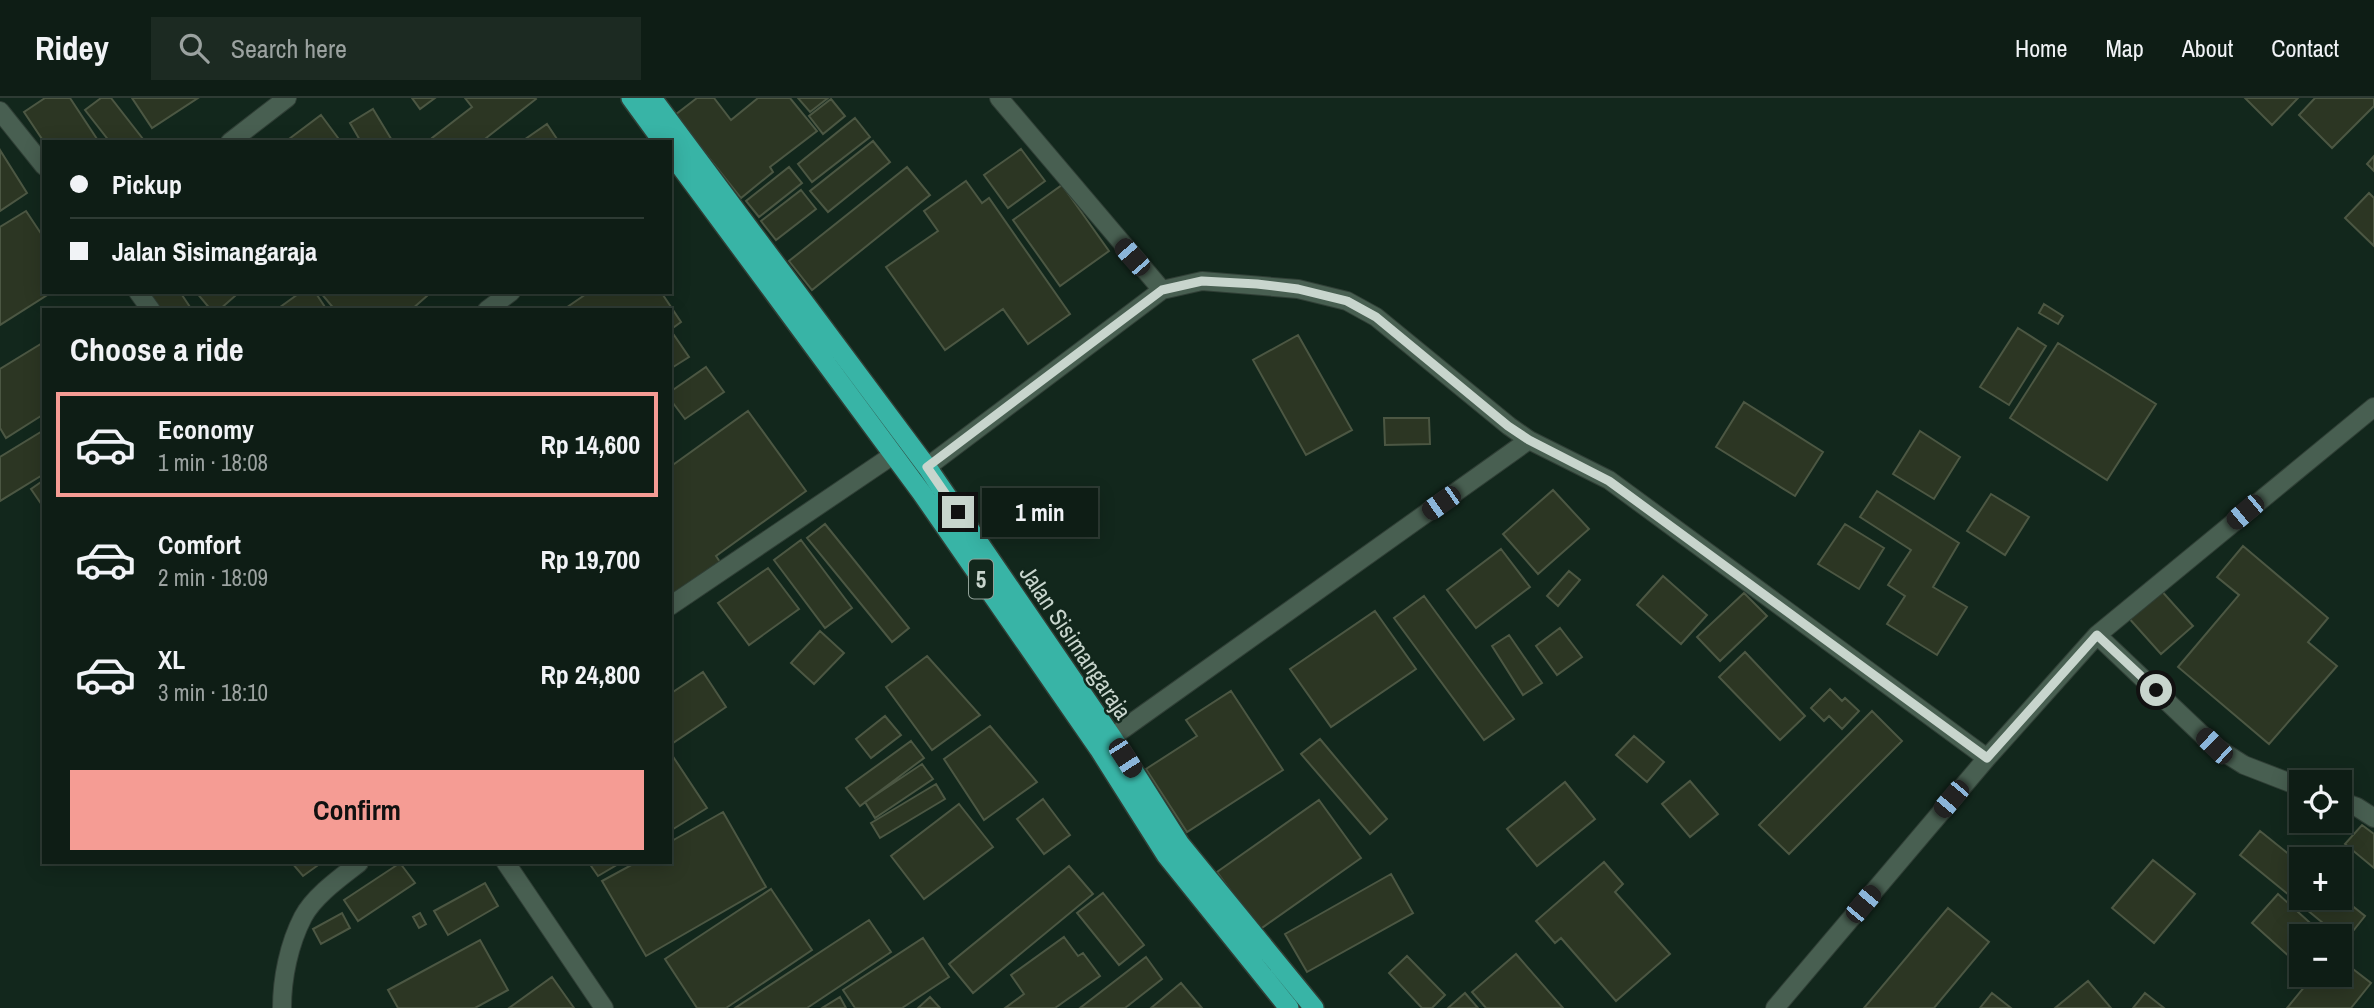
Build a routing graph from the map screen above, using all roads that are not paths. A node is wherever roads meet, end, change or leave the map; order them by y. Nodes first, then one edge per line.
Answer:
1 (287, 98) edge
2 (631, 98) edge
3 (652, 98) edge
4 (999, 98) edge
5 (0, 111) edge
6 (233, 140) edge
7 (662, 140) edge
8 (42, 164) edge
9 (674, 165) edge
10 (1162, 290) junction
11 (508, 294) edge
12 (489, 308) edge
13 (2374, 407) edge
14 (1529, 440) junction
15 (893, 455) junction
16 (927, 467) junction
17 (672, 605) edge
18 (2097, 635) junction
19 (1112, 737) junction
20 (1987, 758) junction
21 (2289, 782) edge
22 (2352, 805) edge
23 (2374, 818) edge
24 (358, 864) edge
25 (507, 864) edge
26 (282, 1008) edge
27 (604, 1008) edge
28 (1289, 1008) edge
29 (1314, 1008) edge
30 (1775, 1008) edge

1 - 6 street
2 - 7 highway
3 - 16 highway, Jalan Sisimangaraja / 5
4 - 10 street
5 - 8 street
9 - 15 highway, Jalan Sisimangaraja / 5
10 - 14 street
10 - 16 street
11 - 12 street
13 - 18 street
14 - 19 street
14 - 20 street
15 - 17 street
15 - 28 highway, Jalan Sisimangaraja / 5
16 - 19 highway, Jalan Sisimangaraja / 5
18 - 20 street
18 - 21 street
19 - 29 highway, Jalan Sisimangaraja / 5
20 - 30 street
22 - 23 street
24 - 26 street
25 - 27 street

